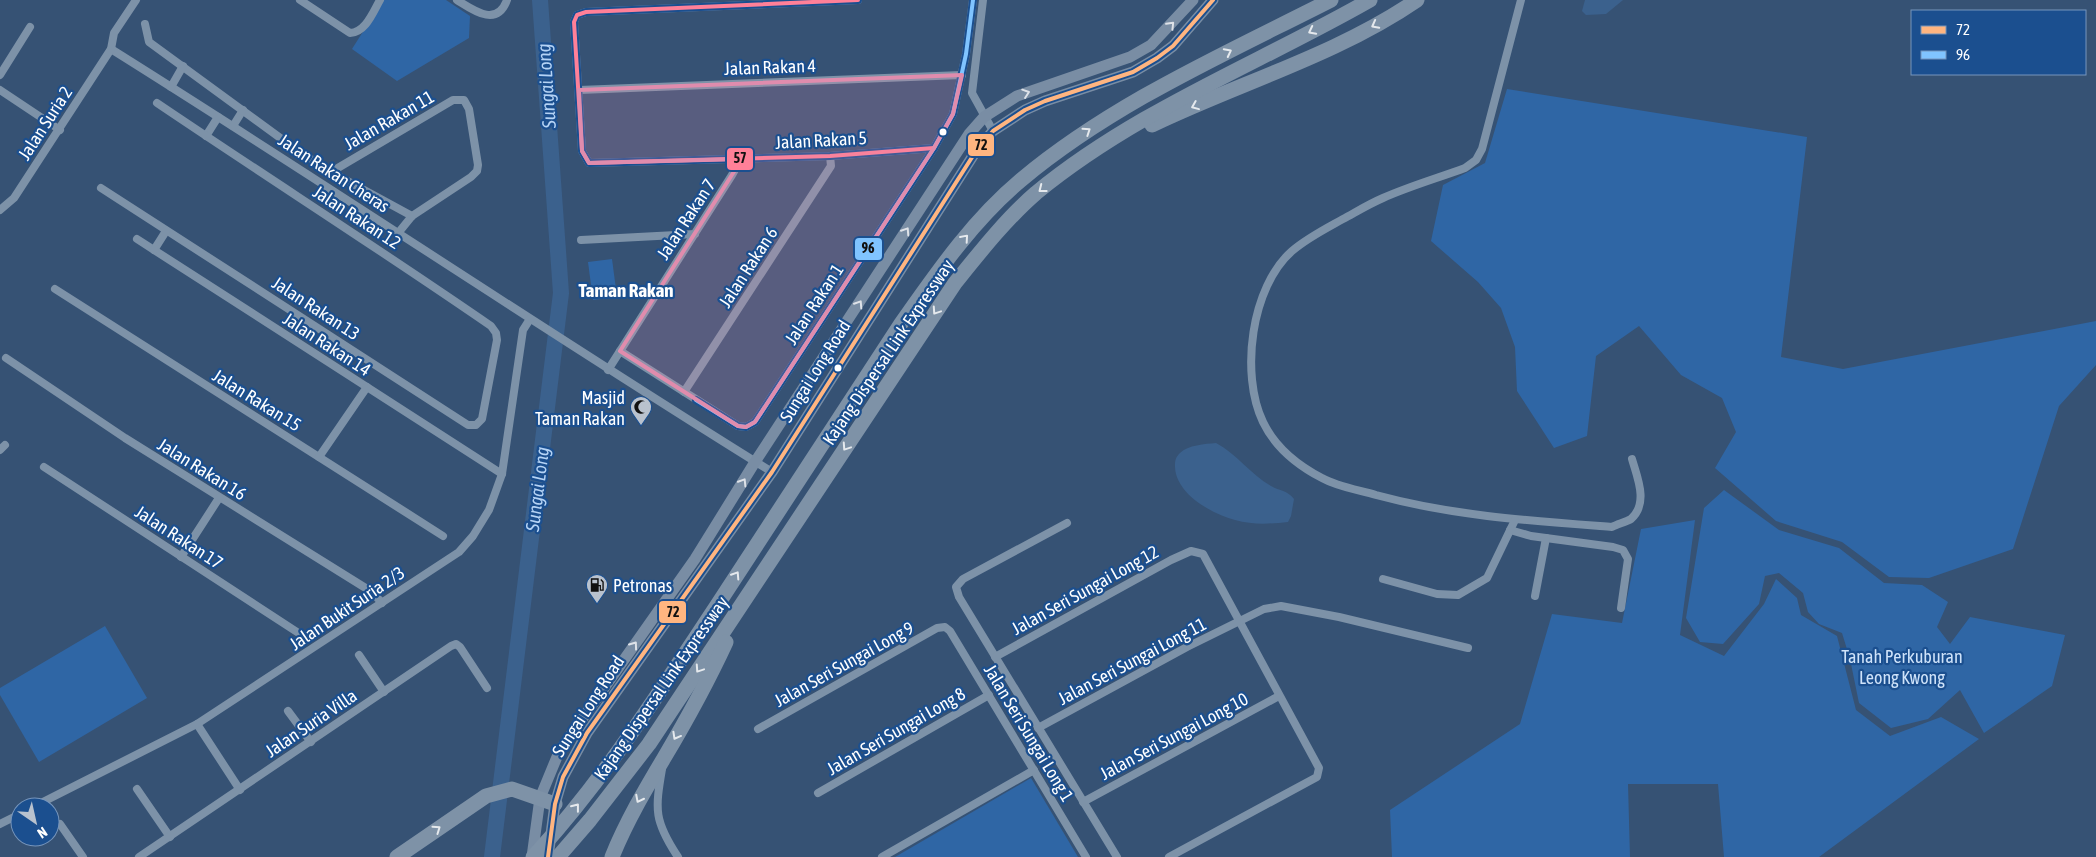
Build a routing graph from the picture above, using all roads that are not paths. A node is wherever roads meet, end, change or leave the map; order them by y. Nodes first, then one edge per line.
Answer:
1 (136, 0) edge
2 (300, 0) edge
3 (380, 0) edge
4 (456, 0) edge
5 (507, 0) edge
6 (858, 0) edge
7 (973, 0) edge
8 (983, 0) edge
9 (1193, 0) edge
10 (1213, 0) edge
11 (1331, 0) edge
12 (1370, 0) edge
13 (1417, 0) edge
14 (1521, 0) edge
15 (145, 24) dead end
16 (30, 26) dead end
17 (111, 49) junction
18 (183, 66) junction
19 (0, 75) edge
20 (962, 75) junction
21 (171, 87) junction
22 (0, 90) edge
23 (579, 90) junction
24 (157, 103) dead end
25 (243, 110) junction
26 (218, 117) junction
27 (984, 117) junction
28 (233, 126) junction
29 (60, 130) junction
30 (993, 131) junction
31 (206, 136) junction
32 (934, 148) junction
33 (830, 156) junction
34 (737, 159) junction
35 (1081, 159) junction
36 (331, 172) junction
37 (102, 188) dead end
38 (0, 210) edge
39 (412, 216) junction
40 (166, 231) junction
41 (399, 232) junction
42 (695, 234) junction
43 (136, 239) dead end
44 (581, 240) dead end
45 (154, 250) junction
46 (55, 289) dead end
47 (530, 319) junction
48 (620, 351) junction
49 (6, 358) dead end
50 (608, 370) junction
51 (489, 382) joint
52 (367, 387) junction
53 (684, 392) junction
54 (319, 457) junction
55 (1632, 458) dead end
56 (755, 462) junction
57 (44, 467) dead end
58 (772, 472) junction
59 (502, 474) junction
60 (220, 498) junction
61 (1515, 520) junction
62 (1067, 523) dead end
63 (1510, 530) junction
64 (444, 536) dead end
65 (1546, 538) junction
66 (181, 557) junction
67 (1383, 579) dead end
68 (1535, 596) dead end
69 (745, 600) junction
70 (382, 603) junction
71 (1621, 608) dead end
72 (1239, 620) junction
73 (945, 627) joint
74 (297, 632) dead end
75 (1468, 648) dead end
76 (359, 655) dead end
77 (995, 657) junction
78 (487, 688) dead end
79 (384, 692) junction
80 (989, 695) junction
81 (1279, 696) junction
82 (288, 711) dead end
83 (197, 724) junction
84 (1038, 728) junction
85 (758, 729) dead end
86 (311, 742) junction
87 (664, 757) junction
88 (1034, 770) junction
89 (137, 789) dead end
90 (240, 790) junction
91 (818, 793) dead end
92 (53, 797) edge
93 (540, 798) junction
94 (1083, 802) junction
95 (555, 804) junction
96 (60, 824) dead end
97 (170, 837) junction
98 (83, 857) edge
99 (139, 857) edge
100 (397, 857) edge
101 (532, 857) edge
102 (548, 857) edge
103 (558, 857) edge
104 (612, 857) edge
105 (678, 857) edge
106 (882, 857) edge
107 (1086, 857) edge
108 (1117, 857) edge
109 (1169, 857) edge

1 - 17 street, Jalan Suria 2
2 - 3 street
4 - 5 street
6 - 23 street
7 - 20 street, Jalan Rakan 1
8 - 27 street
27 -> 9 street, Sungai Long Road
10 - 30 street, Sungai Long Road
101 -> 11 highway, Kajang Dispersal Link Expressway
12 -> 35 highway, Kajang Dispersal Link Expressway
13 -> 35 highway
14 - 61 street
15 - 18 street
16 - 19 street
17 - 21 street, Jalan Rakan Cheras
17 - 29 street, Jalan Suria 2
18 - 21 street
18 - 25 street
20 - 23 street, Jalan Rakan 4
20 - 32 street, Jalan Rakan 1
21 - 26 street, Jalan Rakan Cheras
22 - 29 street
23 - 34 street, Jalan Rakan 5
24 - 31 street, Jalan Rakan 12
25 - 28 street
25 - 36 street
26 - 28 street, Jalan Rakan Cheras
26 - 31 street
27 - 30 street
56 -> 27 street, Sungai Long Road
28 - 41 street, Jalan Rakan Cheras
29 - 38 street, Jalan Suria 2
30 - 58 street, Sungai Long Road
31 - 51 street, Jalan Rakan 12
32 - 33 street, Jalan Rakan 5
32 - 53 street, Jalan Rakan 1
33 - 34 street, Jalan Rakan 5
33 - 53 street, Jalan Rakan 6
34 - 42 street, Jalan Rakan 7
35 -> 69 highway, Kajang Dispersal Link Expressway
36 - 39 street
36 - 39 street, Jalan Rakan 11
37 - 40 street, Jalan Rakan 13
39 - 41 street
40 - 45 street
40 - 51 street, Jalan Rakan 13
41 - 47 street, Jalan Rakan Cheras
42 - 44 street
42 - 48 street, Jalan Rakan 7
43 - 45 street, Jalan Rakan 14
45 - 52 street, Jalan Rakan 14
46 - 54 street, Jalan Rakan 15
47 - 50 street, Jalan Rakan Cheras
47 - 59 street, Jalan Bukit Suria 2/3
48 - 50 street, Jalan Rakan 7
48 - 53 street
49 - 60 street, Jalan Rakan 16
50 - 56 street, Jalan Rakan Cheras
52 - 54 street
52 - 59 street, Jalan Rakan 14
54 - 64 street, Jalan Rakan 15
55 - 61 street
56 - 58 street, Jalan Rakan Cheras
93 -> 56 street, Sungai Long Road
57 - 66 street, Jalan Rakan 17
58 - 95 street, Sungai Long Road
59 - 70 street, Jalan Bukit Suria 2/3
60 - 66 street
60 - 70 street, Jalan Rakan 16
61 - 63 street
62 - 77 street
63 - 65 street
63 - 67 street
65 - 68 street
65 - 71 street
66 - 74 street, Jalan Rakan 17
69 -> 87 highway
69 -> 103 highway, Kajang Dispersal Link Expressway
70 - 83 street, Jalan Bukit Suria 2/3
72 - 75 street, Jalan Seri Sungai Long 11
72 - 77 street, Jalan Seri Sungai Long 12
72 - 81 street
72 - 84 street, Jalan Seri Sungai Long 11
73 - 80 street, Jalan Seri Sungai Long 1
73 - 85 street, Jalan Seri Sungai Long 9
76 - 79 street
77 - 84 street
78 - 79 street, Jalan Suria Villa
79 - 86 street, Jalan Suria Villa
80 - 88 street, Jalan Seri Sungai Long 1
80 - 91 street, Jalan Seri Sungai Long 8
81 - 94 street, Jalan Seri Sungai Long 10
81 - 109 street
82 - 86 street
83 - 90 street
83 - 92 street, Jalan Bukit Suria 2/3
84 - 94 street
86 - 90 street, Jalan Suria Villa
87 -> 104 highway
87 - 105 street
88 - 106 street
88 - 107 street, Jalan Seri Sungai Long 1
89 - 97 street
90 - 97 street, Jalan Suria Villa
93 - 95 highway
100 -> 93 highway
93 - 101 street, Sungai Long Road
94 - 108 street
95 - 102 street, Sungai Long Road
96 - 98 street
97 - 99 street, Jalan Suria Villa

